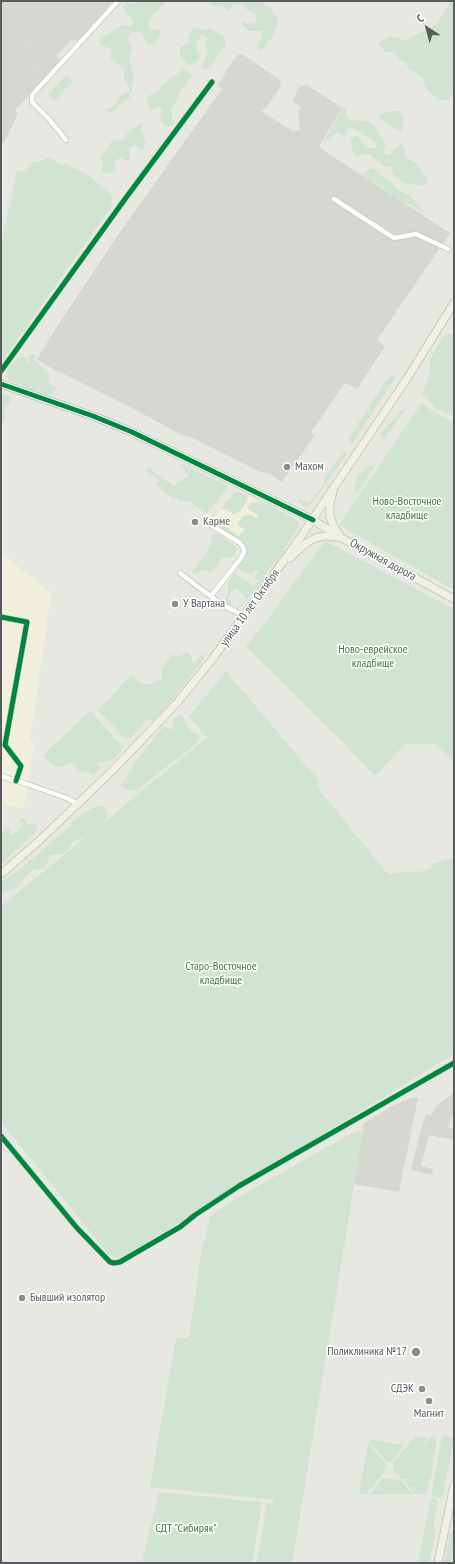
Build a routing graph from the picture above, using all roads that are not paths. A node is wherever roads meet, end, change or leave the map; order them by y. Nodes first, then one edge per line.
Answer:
1 (118, 1) edge
2 (212, 82) dead end
3 (66, 140) dead end
4 (334, 199) dead end
5 (448, 249) dead end
6 (454, 303) edge
7 (1, 371) edge
8 (1, 384) edge
9 (337, 482) junction
10 (312, 520) junction
11 (211, 525) dead end
12 (342, 538) junction
13 (282, 564) junction
14 (180, 573) dead end
15 (211, 596) junction
16 (454, 599) edge
17 (245, 616) junction
18 (1, 617) edge
19 (1, 776) edge
20 (16, 780) junction
21 (79, 804) junction
22 (1, 874) edge
23 (454, 1063) edge
24 (1, 1136) edge
25 (454, 1485) edge
26 (438, 1563) edge

1 - 3 street
2 - 7 street
4 - 5 street
6 - 9 main road, улица 10 лет Октября
8 - 10 street
9 - 10 main road, улица 10 лет Октября
9 - 12 main road
10 - 12 main road, Окружная дорога
10 - 13 main road, улица 10 лет Октября
11 - 15 street
12 - 13 main road
12 - 16 main road, Окружная дорога
13 - 17 main road, улица 10 лет Октября
14 - 15 street
15 - 17 street
17 - 21 main road, улица 10 лет Октября
18 - 20 street
19 - 20 street
20 - 21 street
21 - 22 main road, улица 10 лет Октября
23 - 24 street
25 - 26 main road

